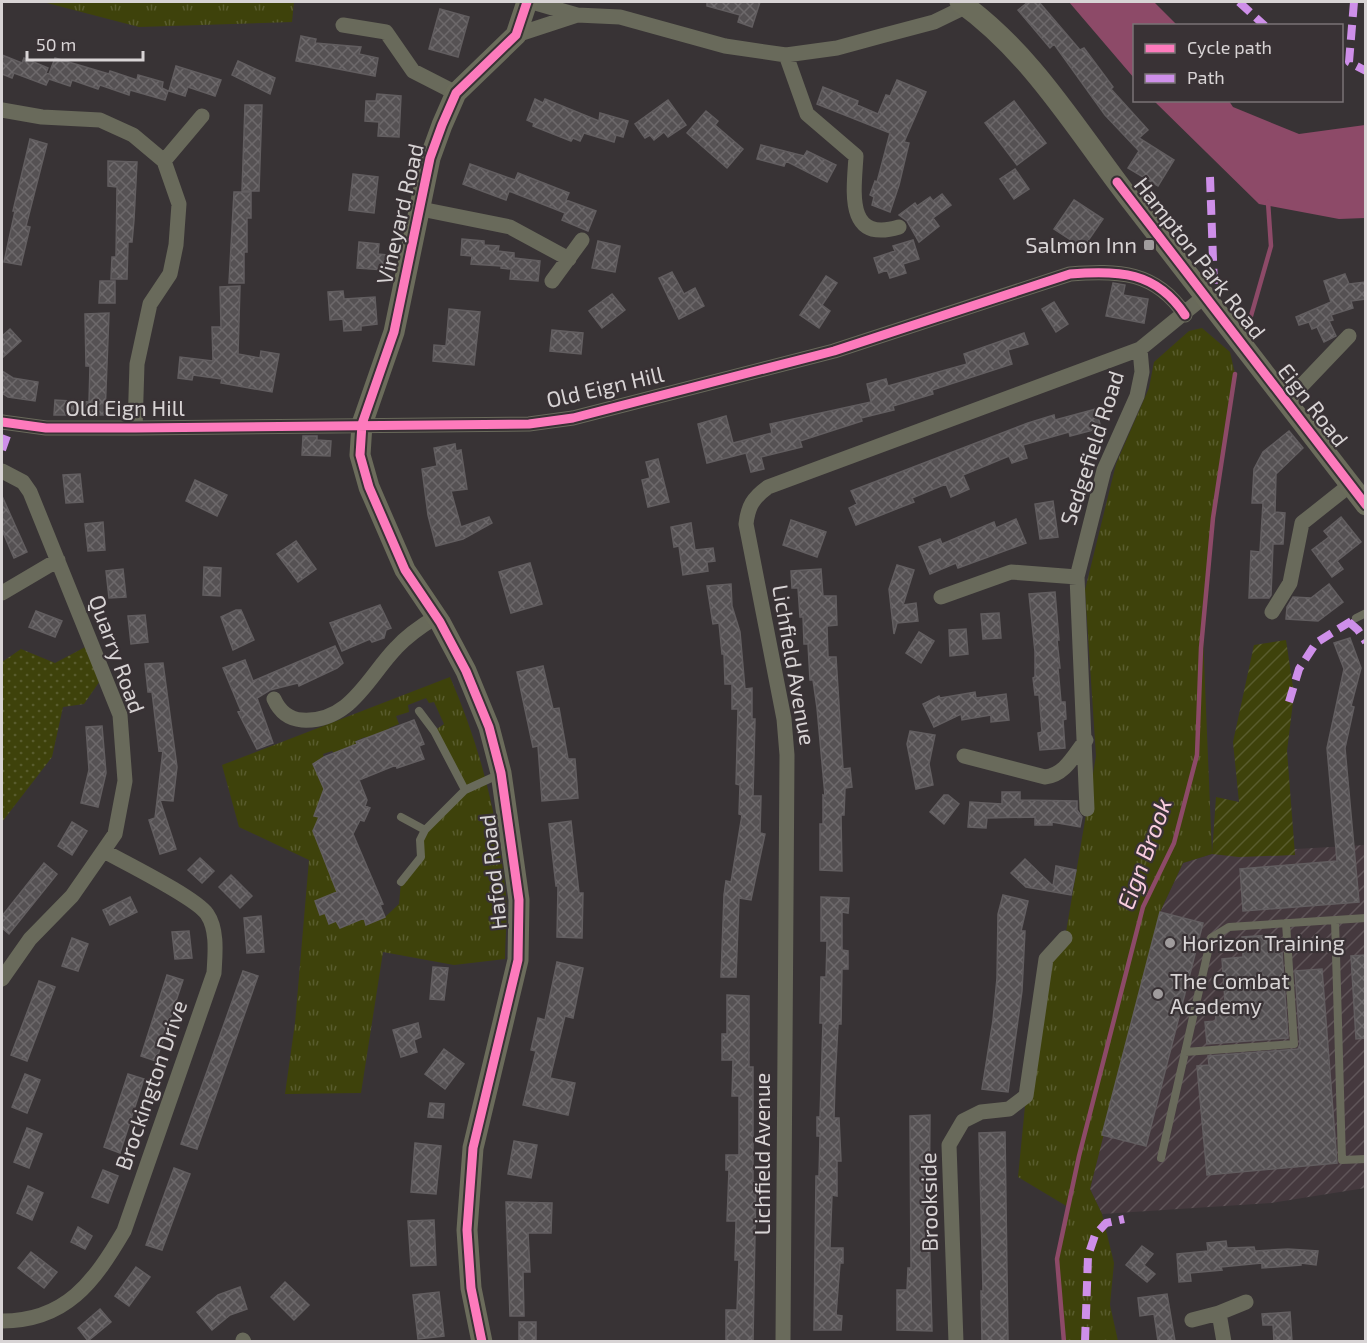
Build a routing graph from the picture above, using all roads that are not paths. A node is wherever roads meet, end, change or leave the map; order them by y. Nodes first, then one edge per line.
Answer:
1 (530, 2) edge
2 (964, 4) edge
3 (577, 15) junction
4 (343, 25) dead end
5 (516, 35) junction
6 (786, 55) junction
7 (456, 93) junction
8 (2, 110) edge
9 (202, 116) dead end
10 (164, 161) junction
11 (421, 209) junction
12 (899, 227) dead end
13 (582, 240) dead end
14 (569, 259) junction
15 (552, 281) dead end
16 (1205, 297) junction
17 (1185, 315) junction
18 (1348, 336) dead end
19 (1140, 349) junction
20 (1252, 358) joint
21 (1286, 402) junction
22 (2, 422) edge
23 (362, 424) junction
24 (135, 429) junction
25 (2, 471) edge
26 (1350, 485) junction
27 (1365, 505) edge
28 (57, 560) junction
29 (1077, 577) junction
30 (2, 593) edge
31 (941, 597) dead end
32 (1272, 612) dead end
33 (1365, 613) edge
34 (436, 617) junction
35 (1356, 618) dead end
36 (274, 699) dead end
37 (419, 711) dead end
38 (1086, 740) junction
39 (964, 756) dead end
40 (501, 773) junction
41 (465, 790) junction
42 (1087, 809) dead end
43 (402, 817) dead end
44 (425, 830) junction
45 (104, 851) junction
46 (401, 882) dead end
47 (1365, 918) edge
48 (1335, 920) junction
49 (1286, 923) junction
50 (1065, 938) dead end
51 (2, 978) edge
52 (1185, 1052) junction
53 (1161, 1158) dead end
54 (1365, 1159) edge
55 (1246, 1302) dead end
56 (1219, 1313) junction
57 (1192, 1320) dead end
58 (2, 1321) edge
59 (482, 1341) edge
60 (783, 1341) edge
61 (956, 1341) edge
62 (1224, 1341) edge

1 - 3 street
1 - 5 street, Vineyard Road
2 - 6 street
2 - 16 street, Hampton Park Road
3 - 5 street
3 - 6 street
4 - 7 street
5 - 7 street, Vineyard Road
6 - 12 street
7 - 11 street, Vineyard Road
8 - 10 street
9 - 10 street
10 - 24 street
11 - 14 street
11 - 23 street, Vineyard Road
13 - 14 street
14 - 15 street
16 - 17 street, Lichfield Avenue
16 - 20 street, Hampton Park Road
17 - 19 street, Lichfield Avenue
17 - 23 street, Old Eign Hill
18 - 21 street
19 - 29 street, Sedgefield Road
19 - 60 street, Lichfield Avenue
20 - 21 street, Eign Road
21 - 26 street, Eign Road
22 - 24 street, Old Eign Hill
23 - 24 street, Old Eign Hill
23 - 34 street, Hafod Road
25 - 28 street, Quarry Road
26 - 27 street, Eign Road
26 - 32 street
28 - 30 street
28 - 45 street, Quarry Road
29 - 31 street
29 - 38 street, Sedgefield Road
33 - 35 lane
34 - 36 street
34 - 40 street, Hafod Road
37 - 41 lane
38 - 39 street
38 - 42 street, Sedgefield Road
40 - 41 lane
40 - 59 street, Hafod Road
41 - 44 lane
43 - 44 lane
44 - 46 lane
45 - 51 street, Quarry Road
45 - 58 street, Brockington Drive
47 - 48 lane
48 - 49 lane
48 - 54 lane
49 - 52 lane
49 - 52 lane
50 - 61 street, Brookside
52 - 53 lane
55 - 56 street
56 - 57 street
56 - 62 street

